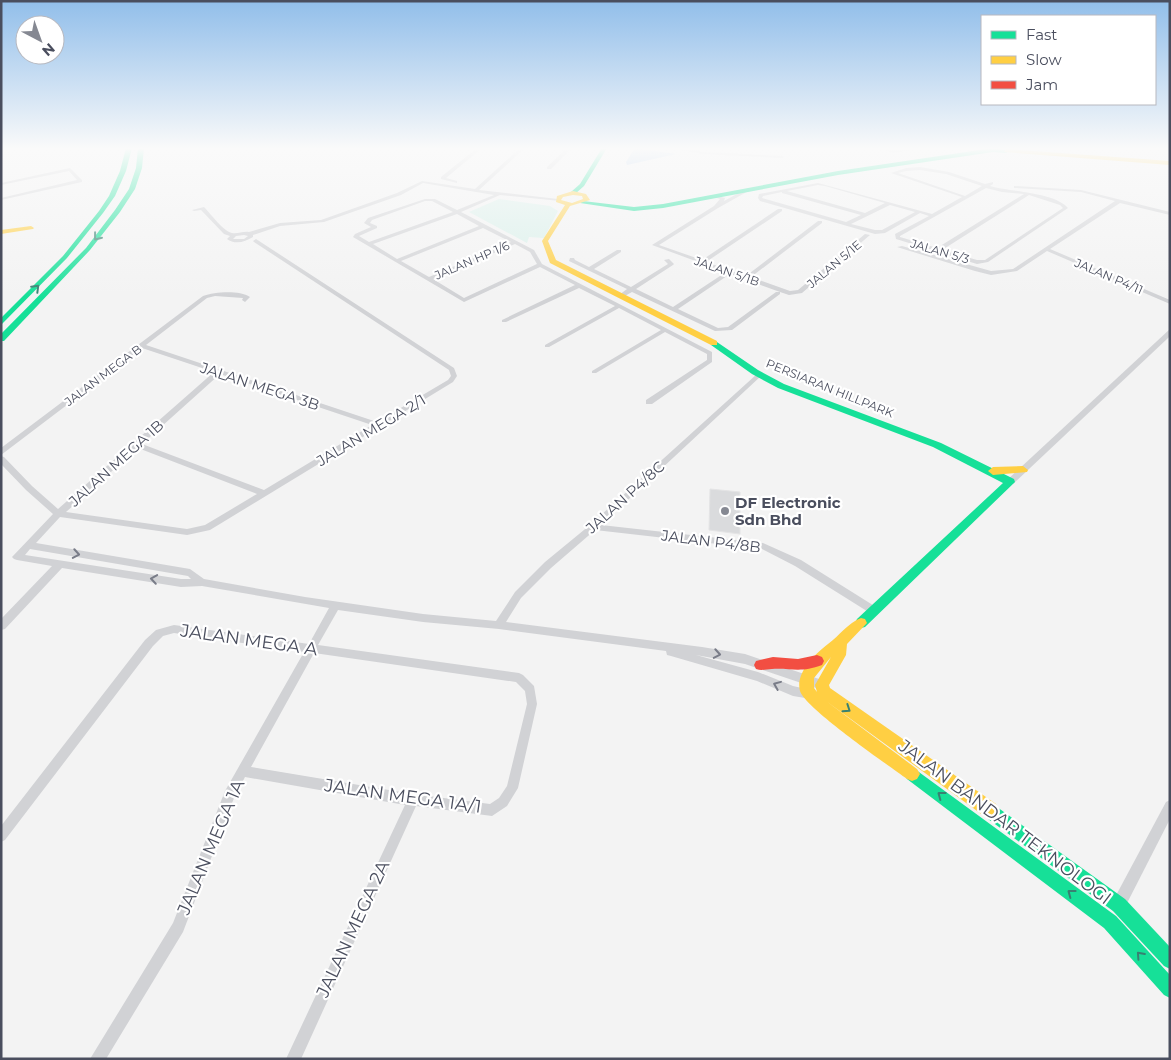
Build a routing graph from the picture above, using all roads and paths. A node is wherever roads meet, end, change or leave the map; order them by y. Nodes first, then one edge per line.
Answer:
1 (111, 197) edge
2 (127, 197) edge
3 (389, 197) edge
4 (396, 197) edge
5 (491, 197) edge
6 (542, 197) edge
7 (576, 197) edge
8 (686, 197) edge
9 (722, 197) edge
10 (760, 197) edge
11 (801, 197) edge
12 (824, 197) edge
13 (872, 197) edge
14 (962, 197) edge
15 (1022, 197) edge
16 (1040, 197) edge
17 (1103, 197) edge
18 (719, 199) junction
19 (574, 200) junction
20 (1119, 201) junction
21 (889, 202) junction
22 (358, 208) junction
23 (366, 208) junction
24 (780, 210) dead end
25 (873, 211) junction
26 (920, 211) junction
27 (456, 213) junction
28 (1170, 214) edge
29 (866, 215) junction
30 (932, 215) junction
31 (820, 222) dead end
32 (847, 224) junction
33 (484, 226) junction
34 (31, 228) dead end
35 (1, 232) edge
36 (867, 235) dead end
37 (233, 236) junction
38 (252, 237) junction
39 (515, 242) junction
40 (369, 244) junction
41 (900, 247) dead end
42 (937, 250) junction
43 (1048, 250) junction
44 (619, 251) dead end
45 (572, 259) dead end
46 (667, 260) dead end
47 (397, 261) junction
48 (702, 262) junction
49 (540, 265) junction
50 (1015, 270) joint
51 (590, 274) junction
52 (725, 275) dead end
53 (746, 278) junction
54 (429, 279) junction
55 (578, 286) junction
56 (632, 289) junction
57 (800, 292) joint
58 (778, 294) dead end
59 (245, 300) dead end
60 (620, 301) junction
61 (1170, 302) edge
62 (674, 309) junction
63 (504, 322) dead end
64 (1, 323) edge
65 (665, 330) junction
66 (1170, 331) edge
67 (1, 339) edge
68 (142, 346) junction
69 (547, 346) dead end
70 (218, 372) junction
71 (594, 372) dead end
72 (759, 375) junction
73 (649, 402) dead end
74 (378, 425) junction
75 (136, 444) junction
76 (1, 452) edge
77 (1, 459) edge
78 (988, 470) junction
79 (1023, 470) junction
80 (1010, 482) junction
81 (264, 493) junction
82 (997, 494) junction
83 (58, 514) junction
84 (593, 527) junction
85 (28, 546) junction
86 (60, 564) junction
87 (202, 582) junction
88 (335, 606) junction
89 (873, 610) junction
90 (499, 625) junction
91 (1, 626) edge
92 (840, 642) junction
93 (651, 646) junction
94 (310, 649) junction
95 (817, 661) junction
96 (761, 665) junction
97 (805, 681) junction
98 (530, 689) joint
99 (823, 689) junction
100 (809, 694) junction
101 (243, 771) junction
102 (413, 800) junction
103 (1170, 806) edge
104 (1, 836) edge
105 (1119, 905) junction
106 (1110, 922) junction
107 (1170, 960) edge
108 (1170, 989) edge
109 (97, 1059) edge
110 (293, 1059) edge

64 -> 1 main road
2 -> 67 main road
3 - 22 street
4 - 23 street
5 - 27 street
6 - 19 street
7 - 19 main road
8 - 19 main road
9 - 18 main road
10 - 32 street
11 - 29 street
12 - 25 street
13 - 21 street
14 - 30 street
15 - 42 street
16 - 42 street, JALAN 5/3
17 - 20 street
18 - 19 main road
18 - 48 street, JALAN 5/1B
19 - 51 main road, PERSIARAN HILLPARK
20 - 28 street
20 - 43 street, JALAN P4/11
21 - 25 street
21 - 26 street
22 - 23 street
22 - 38 street
23 - 38 street
24 - 48 street
25 - 29 street
26 - 30 street
26 - 32 street
27 - 33 street
27 - 40 street
27 - 40 street
29 - 32 street
30 - 42 street, JALAN 5/3
31 - 53 street
33 - 39 street
33 - 47 street
34 - 35 main road
36 - 57 street, JALAN 5/1E
37 - 37 street
37 - 38 street
38 - 74 street, JALAN MEGA 2/1
39 - 49 street
39 - 54 street, JALAN HP 1/6
40 - 47 street
41 - 50 street
43 - 50 street, JALAN P4/11
43 - 61 street, JALAN P4/11
44 - 51 street
45 - 51 street
46 - 56 street
47 - 54 street
48 - 53 street, JALAN 5/1B
49 - 54 street
49 - 55 street
51 - 55 street
51 - 56 street
51 - 60 main road, PERSIARAN HILLPARK
52 - 62 street
53 - 57 street, JALAN 5/1B
55 - 60 street
55 - 63 street
56 - 60 street
56 - 62 street
58 - 62 street
59 - 68 street, JALAN MEGA B
60 - 65 street
60 - 69 street
60 - 72 main road, PERSIARAN HILLPARK
65 - 71 street
65 - 73 street
66 - 79 street
68 - 70 street, JALAN MEGA 3B
68 - 76 street, JALAN MEGA B
70 - 74 street, JALAN MEGA 3B
70 - 75 street, JALAN MEGA 1B
72 - 78 main road, PERSIARAN HILLPARK
72 - 84 street, JALAN P4/8C
74 - 81 street, JALAN MEGA 2/1
75 - 81 street
75 - 83 street, JALAN MEGA 1B
77 - 83 street
78 - 79 main road
78 - 80 main road, PERSIARAN HILLPARK
78 - 82 main road
79 - 80 street
80 - 82 main road
81 - 83 street, JALAN MEGA 2/1
82 - 89 main road
83 - 85 street, JALAN MEGA 1B
84 - 89 street, JALAN P4/8B
84 - 90 street, JALAN P4/8C
85 - 86 street, JALAN MEGA 1B
85 -> 87 street
87 -> 86 street
86 - 91 street
87 - 88 street
88 - 90 street
88 - 94 street, JALAN MEGA 1A
89 - 92 main road
90 - 93 street
92 - 95 main road
92 - 99 main road
93 -> 96 street, JALAN BANDAR TEKNOLOGI
100 -> 93 street, JALAN BANDAR TEKNOLOGI
94 - 98 street, JALAN MEGA A
94 - 101 street, JALAN MEGA 1A
94 - 104 street, JALAN MEGA A
95 - 96 main road
95 - 97 main road
96 - 97 street, JALAN BANDAR TEKNOLOGI
97 - 99 street, JALAN BANDAR TEKNOLOGI
97 - 100 main road, JALAN BANDAR TEKNOLOGI
98 - 102 street, JALAN MEGA 1A/1
99 - 100 street, JALAN BANDAR TEKNOLOGI
99 -> 105 main road, JALAN BANDAR TEKNOLOGI
106 -> 100 main road, JALAN BANDAR TEKNOLOGI
101 - 102 street, JALAN MEGA 1A/1
101 - 109 street, JALAN MEGA 1A
102 - 110 street, JALAN MEGA 2A
103 - 105 street
105 - 106 street
105 - 107 main road, JALAN BANDAR TEKNOLOGI
108 -> 106 main road, JALAN BANDAR TEKNOLOGI

